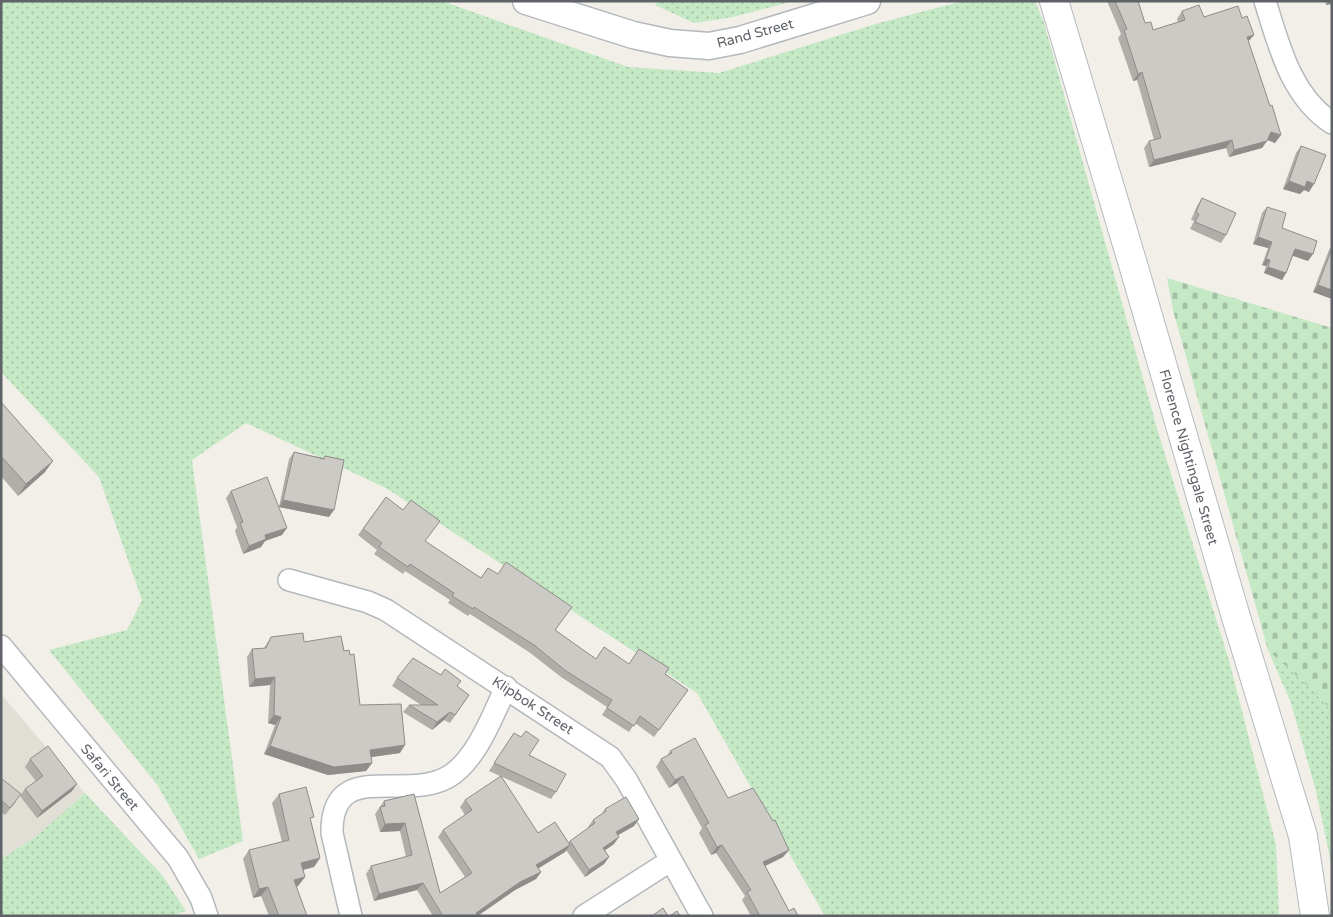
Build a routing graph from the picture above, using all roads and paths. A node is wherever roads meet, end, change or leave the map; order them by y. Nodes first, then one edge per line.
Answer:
1 (526, 1) edge
2 (867, 1) edge
3 (1054, 1) edge
4 (1265, 1) edge
5 (1332, 123) edge
6 (289, 580) dead end
7 (1, 646) edge
8 (506, 688) junction
9 (670, 861) junction
10 (207, 916) edge
11 (351, 916) edge
12 (584, 916) edge
13 (702, 916) edge
14 (1315, 916) edge

1 - 2 street, Rand Street
3 - 14 main road, Florence Nightingale Street
4 - 5 street
6 - 8 street, Klipbok Street
7 - 10 street, Safari Street
8 - 9 street, Klipbok Street
8 - 11 street
9 - 12 street
9 - 13 street, Klipbok Street

